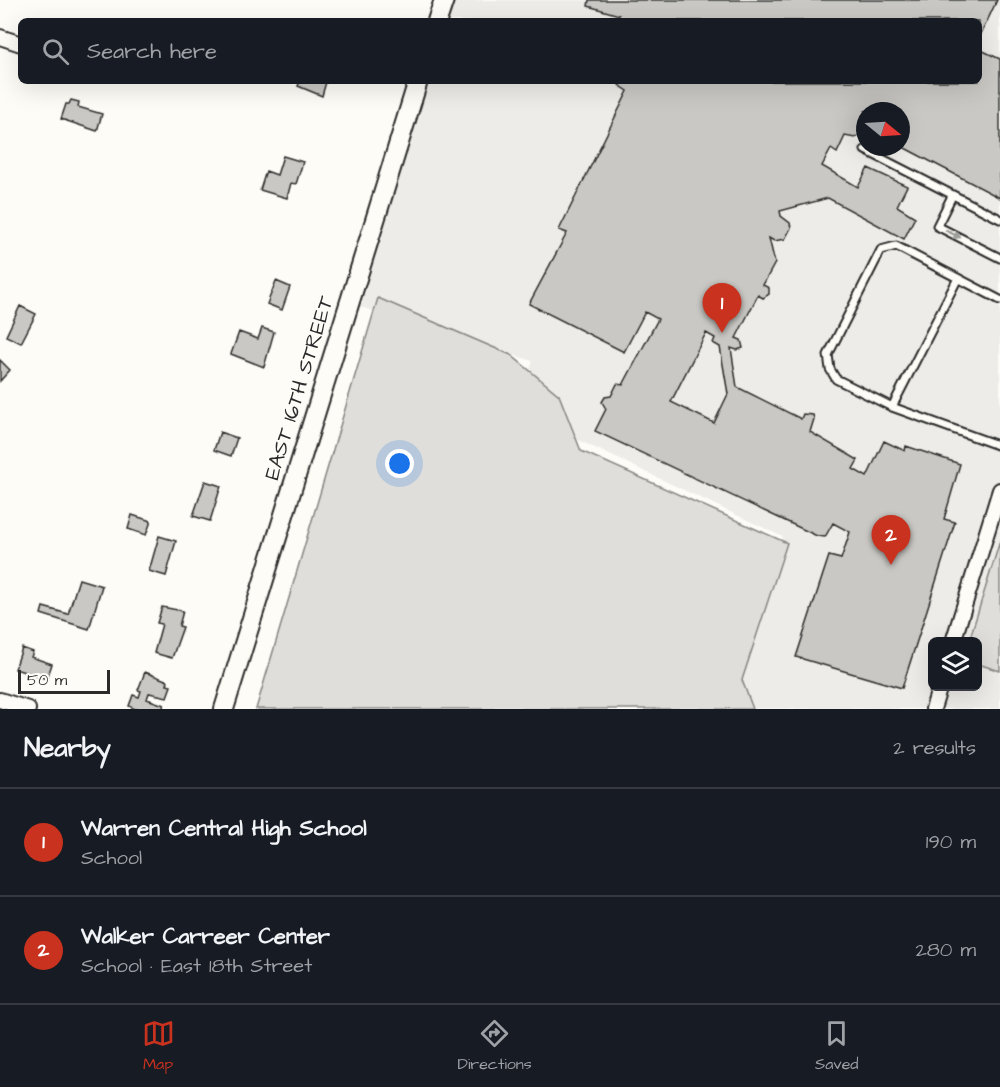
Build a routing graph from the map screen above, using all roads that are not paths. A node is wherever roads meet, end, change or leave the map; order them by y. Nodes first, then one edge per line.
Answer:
1 (444, 0) edge
2 (438, 18) edge
3 (0, 37) edge
4 (18, 43) edge
5 (417, 84) edge
6 (876, 156) edge
7 (952, 196) junction
8 (1000, 219) edge
9 (1000, 258) edge
10 (958, 278) junction
11 (1000, 300) edge
12 (892, 407) junction
13 (1000, 446) edge
14 (1000, 490) edge
15 (955, 637) edge
16 (939, 691) edge
17 (0, 700) edge
18 (28, 709) edge
19 (224, 709) edge
20 (933, 709) edge

1 - 2 street
3 - 4 street
5 - 19 street, EAST 16TH STREET
6 - 7 lane
7 - 8 lane
7 -> 9 lane
10 - 11 lane
10 - 12 lane
10 - 12 lane
12 - 13 lane
14 - 15 street
16 - 20 street
17 - 18 street

